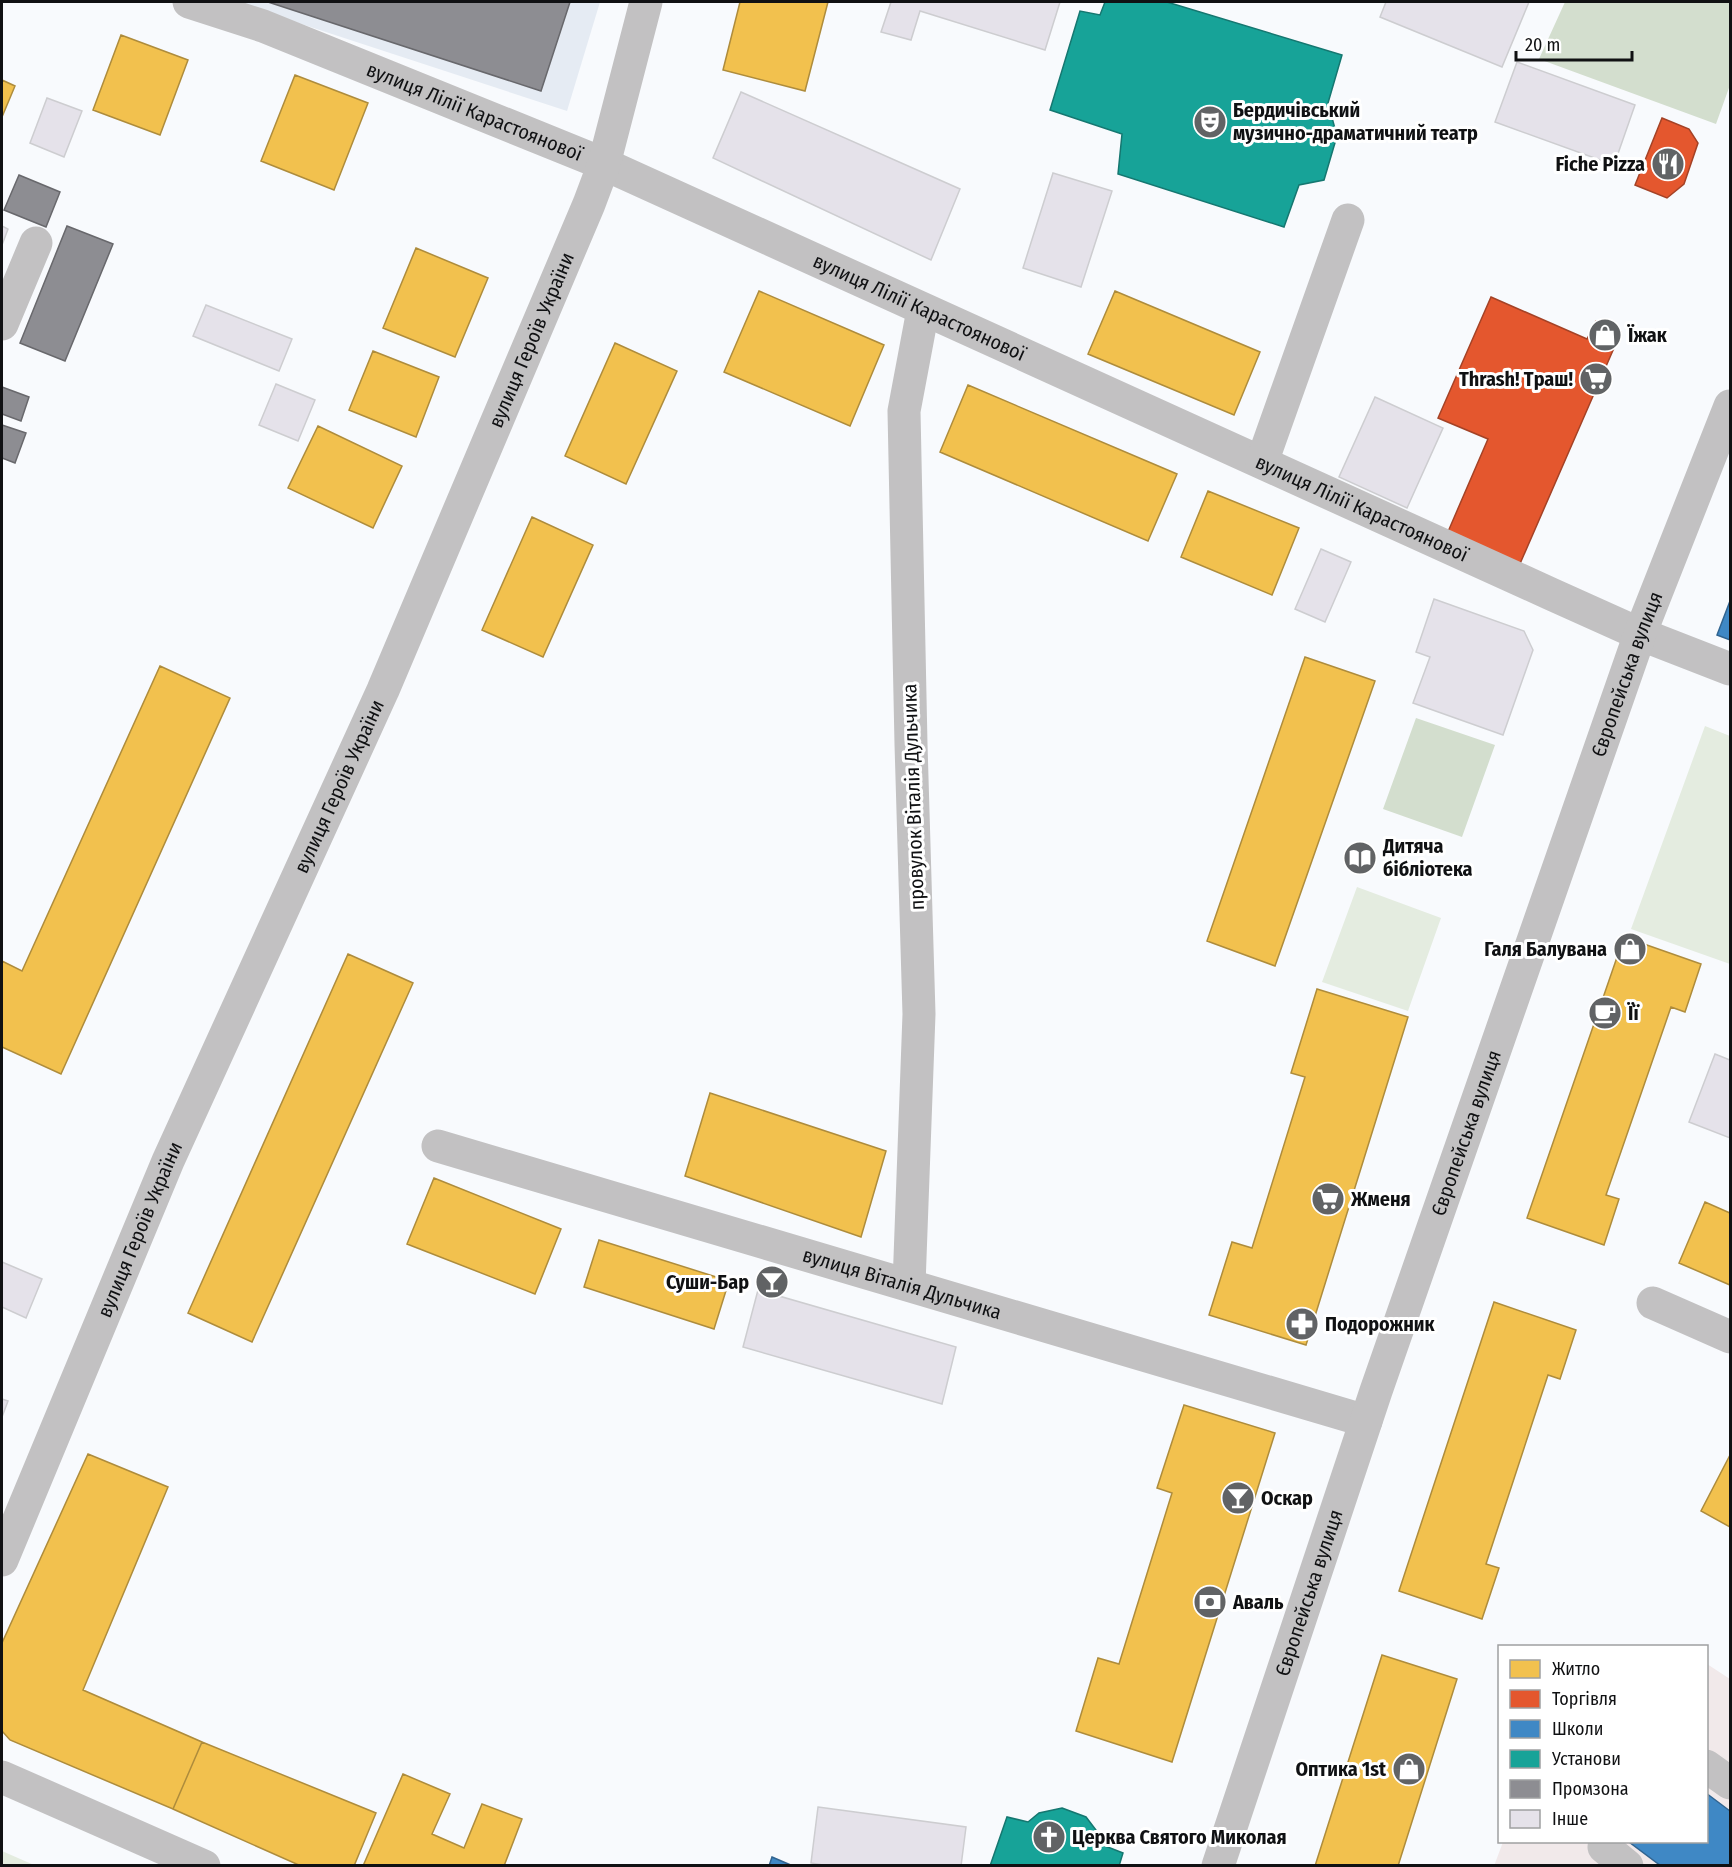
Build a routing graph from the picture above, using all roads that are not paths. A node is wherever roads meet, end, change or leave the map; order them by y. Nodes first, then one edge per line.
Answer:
1 (189, 2) edge
2 (646, 2) edge
3 (604, 164) junction
4 (1348, 220) dead end
5 (36, 243) dead end
6 (923, 310) junction
7 (2, 324) edge
8 (1731, 406) edge
9 (1262, 462) junction
10 (1641, 634) junction
11 (1731, 669) edge
12 (438, 1146) dead end
13 (909, 1285) junction
14 (1653, 1303) dead end
15 (1731, 1337) edge
16 (1366, 1421) junction
17 (2, 1560) edge
18 (1708, 1767) edge
19 (2, 1777) edge
20 (1731, 1783) edge
21 (1606, 1843) edge
22 (204, 1866) edge
23 (1218, 1866) edge
24 (1627, 1866) edge

1 - 3 street, вулиця Лілії Карастоянової
2 - 3 street, вулиця Героїв України
3 - 6 street, вулиця Лілії Карастоянової
3 - 17 street, вулиця Героїв України
4 - 9 street
5 - 7 street
6 - 9 street, вулиця Лілії Карастоянової
6 - 13 street, провулок Віталія Дульчика
8 - 10 street, Європейська вулиця
9 - 10 street, вулиця Лілії Карастоянової
10 - 11 street, вулиця Лілії Карастоянової
10 - 16 street, Європейська вулиця
12 - 13 street, вулиця Віталія Дульчика
13 - 16 street, вулиця Віталія Дульчика
14 - 15 street
16 - 23 street, Європейська вулиця
18 - 20 street
19 - 22 street
21 - 24 street

